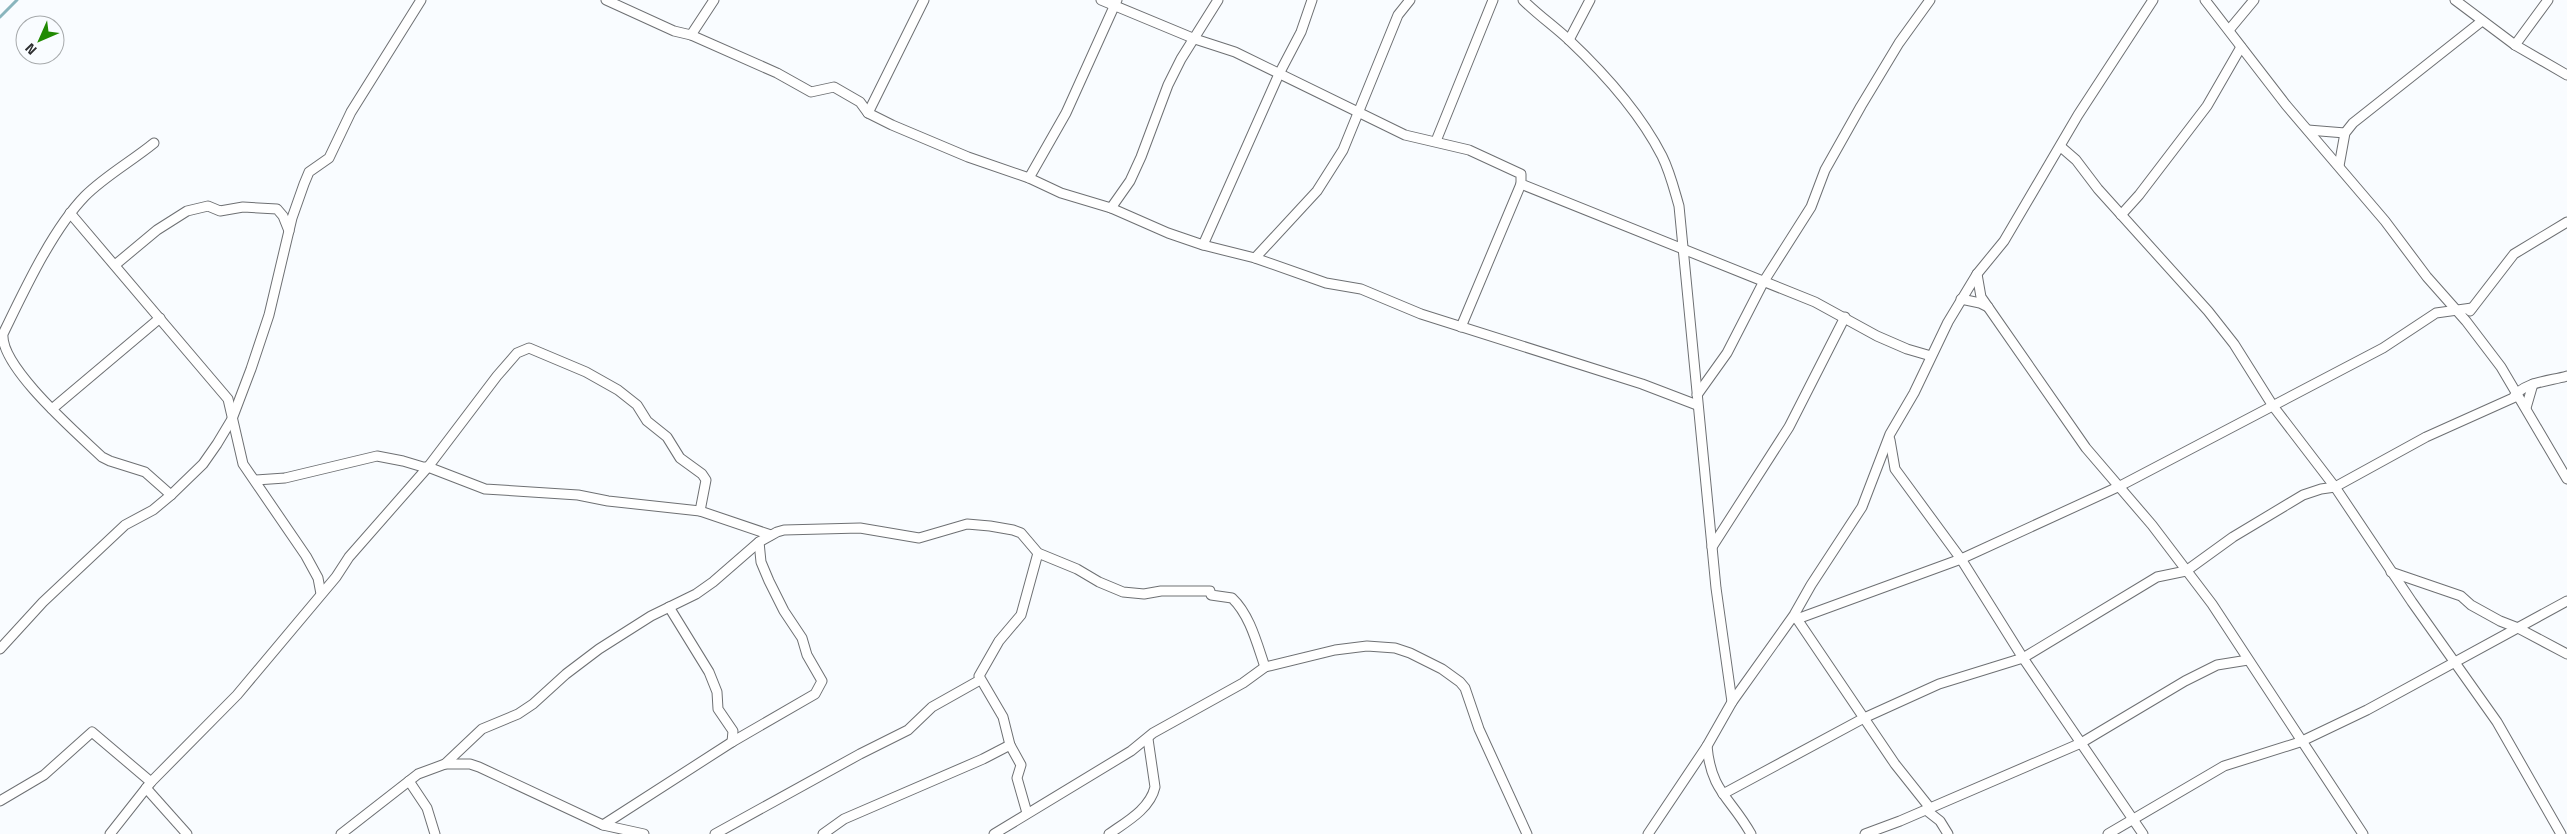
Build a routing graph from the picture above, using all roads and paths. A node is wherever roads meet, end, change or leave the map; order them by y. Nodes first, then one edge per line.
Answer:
1 (421, 0) edge
2 (714, 0) edge
3 (924, 0) edge
4 (1101, 0) edge
5 (1218, 0) edge
6 (1312, 0) edge
7 (1410, 0) edge
8 (1493, 0) edge
9 (1523, 0) edge
10 (1590, 0) edge
11 (1930, 0) edge
12 (2153, 0) edge
13 (2204, 0) edge
14 (2254, 0) edge
15 (2456, 0) edge
16 (2548, 0) edge
17 (610, 1) edge
18 (1116, 3) edge
19 (2482, 21) junction
20 (2229, 30) junction
21 (691, 35) junction
22 (1195, 40) junction
23 (1569, 40) junction
24 (2515, 45) junction
25 (2241, 47) junction
26 (1279, 74) junction
27 (2567, 76) edge
28 (868, 113) junction
29 (1359, 113) junction
30 (2308, 130) junction
31 (2345, 133) junction
32 (1436, 141) junction
33 (154, 143) dead end
34 (2061, 147) junction
35 (2339, 166) junction
36 (1029, 178) junction
37 (1521, 184) junction
38 (1111, 208) junction
39 (70, 213) junction
40 (2121, 215) junction
41 (2567, 222) edge
42 (289, 231) junction
43 (1203, 245) junction
44 (1681, 248) junction
45 (1255, 258) junction
46 (115, 265) junction
47 (1977, 274) junction
48 (1764, 282) junction
49 (2444, 298) junction
50 (1961, 299) junction
51 (2472, 308) junction
52 (1990, 309) junction
53 (2457, 311) junction
54 (2436, 313) junction
55 (1846, 317) junction
56 (160, 318) junction
57 (2466, 321) junction
58 (1461, 327) junction
59 (1932, 356) junction
60 (2567, 376) edge
61 (2533, 384) junction
62 (2516, 392) junction
63 (1697, 395) junction
64 (1697, 405) junction
65 (2274, 406) junction
66 (2526, 408) junction
67 (52, 409) junction
68 (232, 419) junction
69 (1890, 434) junction
70 (428, 466) junction
71 (2567, 479) edge
72 (256, 480) junction
73 (2120, 486) junction
74 (2335, 487) junction
75 (171, 495) junction
76 (700, 511) junction
77 (771, 535) junction
78 (759, 542) junction
79 (1712, 547) junction
80 (1038, 554) junction
81 (1961, 559) junction
82 (2186, 571) junction
83 (2391, 571) junction
84 (321, 594) junction
85 (2567, 601) edge
86 (670, 607) junction
87 (1796, 617) junction
88 (2518, 628) junction
89 (0, 649) edge
90 (2567, 654) edge
91 (2023, 658) junction
92 (2248, 660) junction
93 (2454, 661) junction
94 (1265, 667) junction
95 (980, 680) junction
96 (1732, 702) junction
97 (1864, 718) junction
98 (1148, 739) junction
99 (732, 742) junction
100 (2300, 742) junction
101 (2082, 743) junction
102 (1010, 745) junction
103 (1708, 746) junction
104 (445, 764) junction
105 (409, 781) junction
106 (148, 785) junction
107 (1723, 794) junction
108 (0, 801) edge
109 (1942, 803) junction
110 (1928, 809) junction
111 (1028, 813) junction
112 (2133, 820) junction
113 (1940, 821) junction
114 (603, 825) junction
115 (110, 834) edge
116 (187, 834) edge
117 (342, 834) edge
118 (434, 834) edge
119 (644, 834) edge
120 (715, 834) edge
121 (823, 834) edge
122 (994, 834) edge
123 (1109, 834) edge
124 (1527, 834) edge
125 (1648, 834) edge
126 (1751, 834) edge
127 (1864, 834) edge
128 (1948, 834) edge
129 (2108, 834) edge
130 (2142, 834) edge
131 (2363, 834) edge
132 (2562, 834) edge

1 - 42 street
2 - 21 street
3 - 28 street
4 - 18 street
5 - 22 street
6 - 26 street
7 - 29 street
8 - 32 street
9 - 23 street
10 - 23 street
11 - 48 street
12 - 34 street
13 - 20 street
14 - 20 street
15 - 19 street
16 - 24 street
17 - 21 street
18 - 22 street
18 - 36 street
19 - 24 street
19 - 31 street
20 - 25 street
21 - 28 street
22 - 26 street
22 - 38 street
23 - 44 street
24 - 27 street
25 - 30 street
25 - 40 street
26 - 29 street
26 - 43 street
28 - 36 street
29 - 32 street
29 - 45 street
30 - 31 street
30 - 35 street
31 - 35 street
32 - 37 street
33 - 39 street
34 - 40 street
34 - 47 street
35 - 49 street
36 - 38 street
37 - 44 street
37 - 58 street
38 - 43 street
39 - 46 street
39 - 67 street
40 - 65 street
41 - 51 street
42 - 46 street
42 - 68 street
43 - 45 street
44 - 48 street
44 - 63 street
45 - 58 street
46 - 56 street
47 - 50 street
47 - 52 street
48 - 55 street
48 - 63 street
49 - 53 street
49 - 54 street
50 - 52 street
50 - 59 street
51 - 53 street
51 - 57 street
52 - 73 street
53 - 54 street
53 - 57 street
54 - 65 street
55 - 59 street
55 - 79 street
56 - 67 street
56 - 68 street
57 - 62 street
58 - 64 street
59 - 69 street
60 - 61 street
61 - 62 street
61 - 66 street
62 - 66 street
62 - 74 street
63 - 64 street
64 - 79 street
65 - 73 street
65 - 74 street
66 - 71 street
67 - 75 street
68 - 72 street
68 - 75 street
69 - 81 street
69 - 87 street
70 - 72 street
70 - 76 street
70 - 76 street
70 - 84 street
72 - 84 street
73 - 81 street
73 - 82 street
74 - 82 street
74 - 83 street
75 - 89 street
76 - 77 street
77 - 78 street
77 - 80 street
78 - 86 street
78 - 99 street
79 - 96 street
80 - 94 street
80 - 95 street
81 - 87 street
81 - 91 street
82 - 91 street
82 - 92 street
83 - 88 street
83 - 93 street
84 - 106 street
85 - 88 street
86 - 99 street
86 - 104 street
87 - 96 street
87 - 97 street
88 - 90 street
88 - 93 street
91 - 97 street
91 - 101 street
92 - 100 street
92 - 101 street
93 - 100 street
93 - 132 street
94 - 98 street
94 - 124 street
95 - 102 street
95 - 120 street
96 - 103 street
97 - 107 street
97 - 110 street
98 - 111 street
98 - 123 street
99 - 114 street
100 - 112 street
100 - 131 street
101 - 109 street
101 - 112 street
102 - 111 street
102 - 121 street
103 - 107 street
103 - 125 street
104 - 105 street
104 - 114 street
105 - 117 street
105 - 118 street
106 - 108 street
106 - 115 street
106 - 116 street
107 - 126 street
109 - 110 street
109 - 113 street
110 - 113 street
110 - 127 street
111 - 122 street
112 - 129 street
112 - 130 street
113 - 128 street
114 - 119 street

